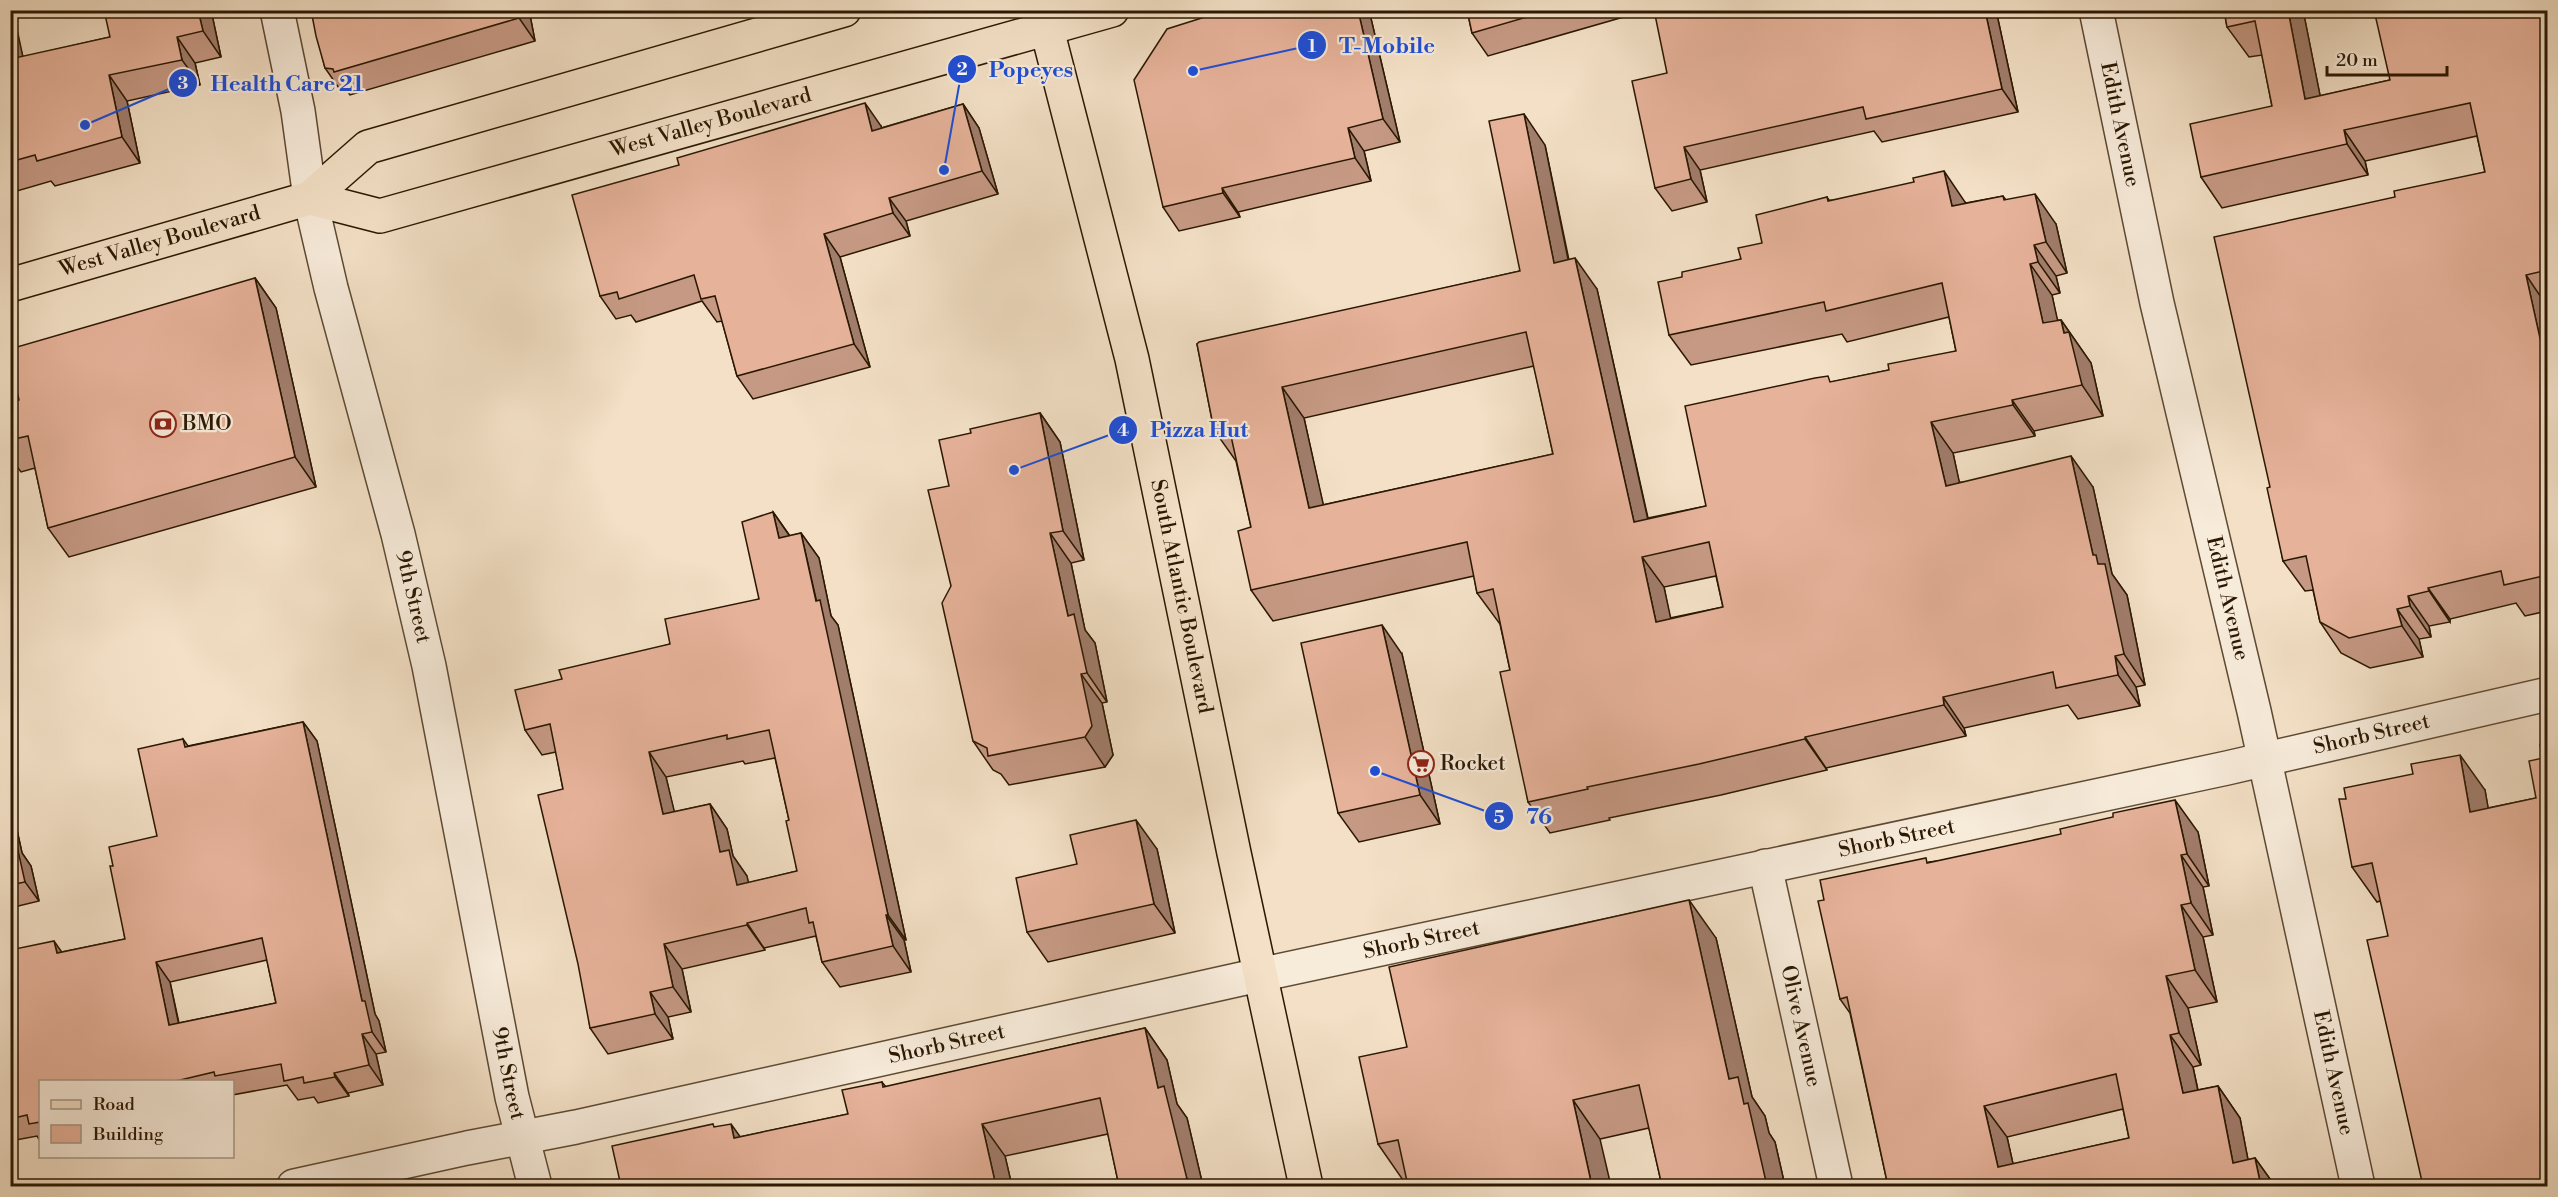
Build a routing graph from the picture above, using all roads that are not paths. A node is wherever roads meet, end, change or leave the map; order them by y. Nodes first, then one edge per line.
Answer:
1 (277, 10) edge
2 (844, 10) edge
3 (1112, 10) edge
4 (2096, 10) edge
5 (1045, 20) edge
6 (310, 198) junction
7 (10, 285) edge
8 (2547, 694) edge
9 (2265, 759) junction
10 (1765, 866) junction
11 (1259, 975) junction
12 (522, 1137) junction
13 (294, 1186) edge
14 (535, 1186) edge
15 (1306, 1186) edge
16 (1836, 1186) edge
17 (2358, 1186) edge

1 - 6 street, 9th Street
2 - 6 main road, West Valley Boulevard
3 - 5 main road, West Valley Boulevard
4 - 9 street, Edith Avenue
5 - 6 main road, West Valley Boulevard
5 - 11 main road, South Atlantic Boulevard
6 - 7 main road, West Valley Boulevard
6 - 12 street, 9th Street
8 - 9 street, Shorb Street
9 - 10 street, Shorb Street
9 - 17 street, Edith Avenue
10 - 11 street, Shorb Street
10 - 16 street, Olive Avenue
11 - 12 street, Shorb Street
11 - 15 main road, South Atlantic Boulevard
12 - 13 street, Shorb Street
12 - 14 street, 9th Street

